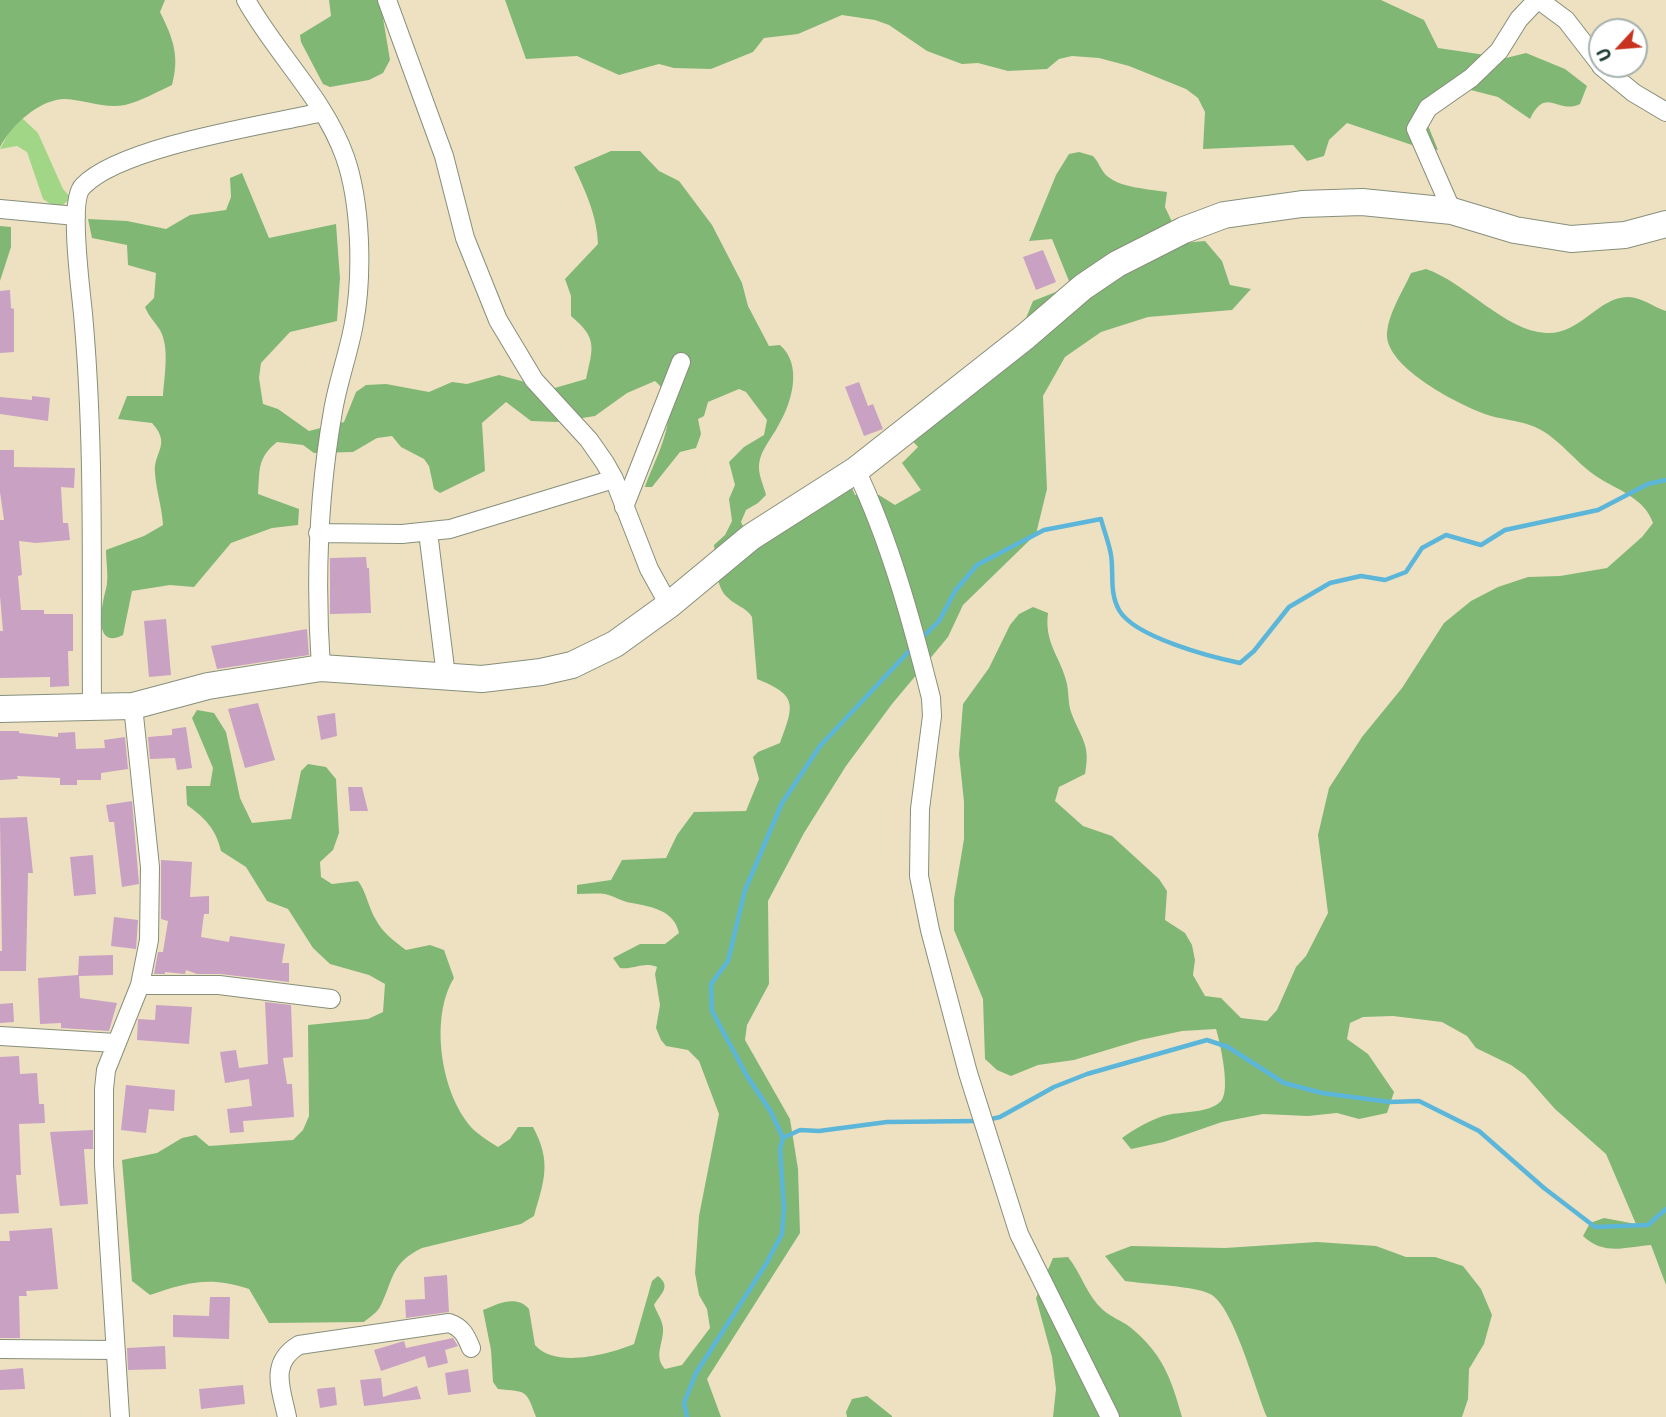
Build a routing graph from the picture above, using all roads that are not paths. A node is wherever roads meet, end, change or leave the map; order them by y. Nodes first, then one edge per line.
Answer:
1 (246, 0) edge
2 (387, 0) edge
3 (1538, 0) edge
4 (1588, 48) edge
5 (1616, 78) edge
6 (1666, 111) edge
7 (323, 112) junction
8 (0, 209) edge
9 (1452, 211) junction
10 (76, 216) junction
11 (1666, 224) edge
12 (681, 362) dead end
13 (856, 470) junction
14 (614, 479) junction
15 (624, 507) junction
16 (318, 532) junction
17 (428, 532) junction
18 (669, 605) junction
19 (321, 668) junction
20 (446, 676) junction
21 (133, 706) junction
22 (92, 708) junction
23 (0, 709) edge
24 (140, 985) junction
25 (331, 999) dead end
26 (0, 1036) edge
27 (116, 1043) junction
28 (471, 1348) dead end
29 (0, 1349) edge
30 (114, 1350) junction
31 (120, 1417) edge
32 (287, 1417) edge
33 (1110, 1417) edge

1 - 7 street
2 - 14 street
3 - 4 street
3 - 9 street
5 - 6 street
7 - 10 street
7 - 16 street
8 - 10 street
9 - 11 main road
9 - 13 main road
10 - 22 street
12 - 15 street
13 - 18 main road
13 - 33 street
14 - 15 street
14 - 17 street
15 - 18 street
16 - 17 street
16 - 19 street
17 - 20 street
18 - 20 main road
19 - 20 main road
19 - 21 main road
21 - 22 main road
21 - 24 street
22 - 23 main road
24 - 25 street
24 - 27 street
26 - 27 street
27 - 30 street
28 - 32 street
29 - 30 street
30 - 31 street

